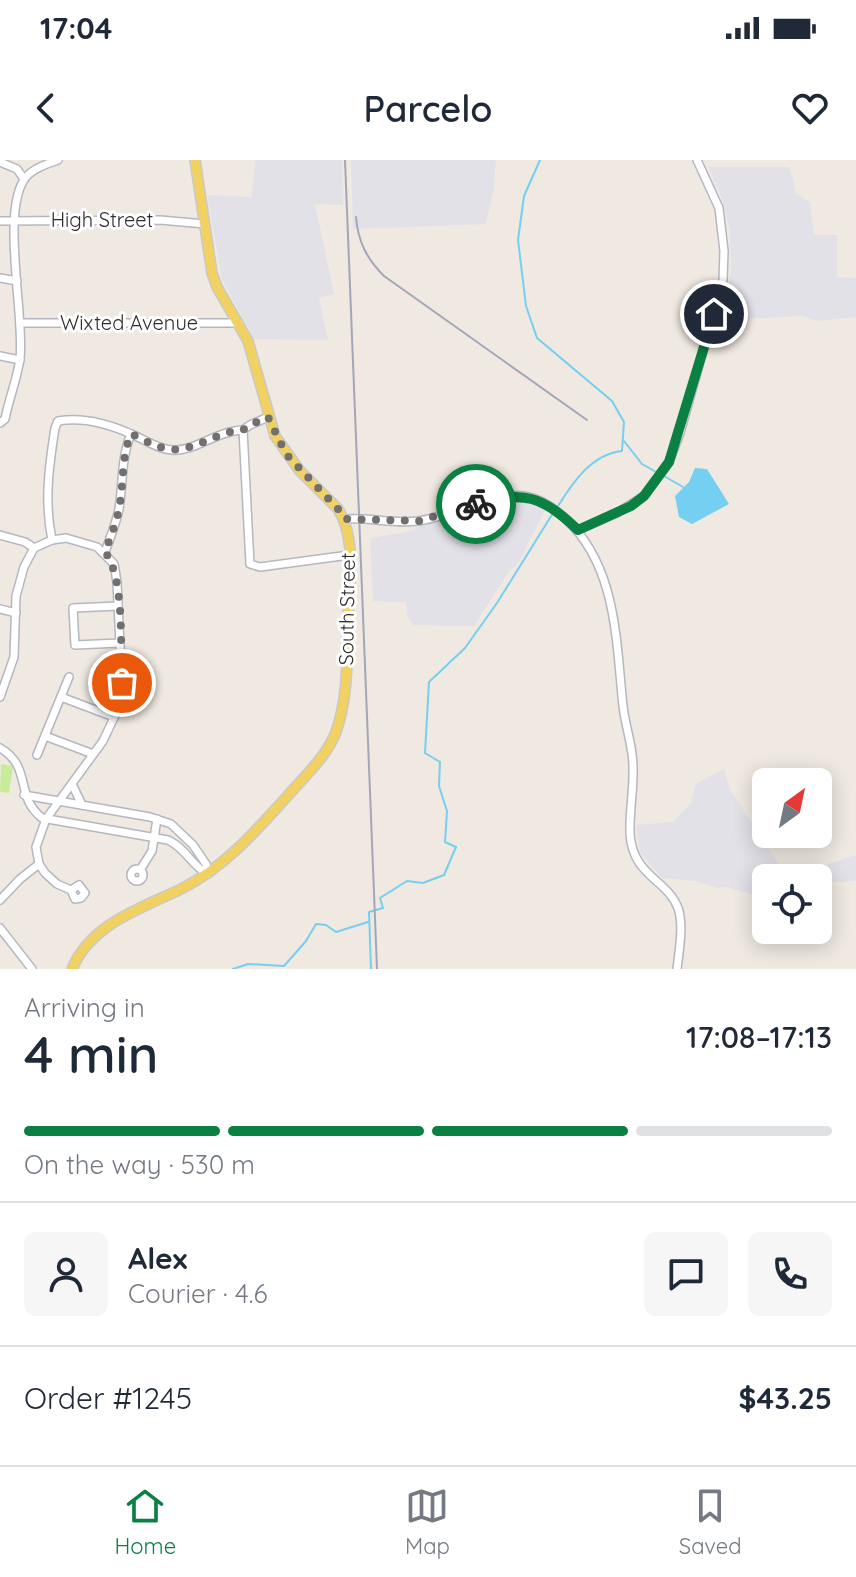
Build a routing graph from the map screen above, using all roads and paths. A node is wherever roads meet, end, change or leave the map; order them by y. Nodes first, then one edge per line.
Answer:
1 (58, 160) edge
2 (195, 160) edge
3 (697, 160) edge
4 (0, 162) edge
5 (24, 179) junction
6 (0, 221) edge
7 (12, 222) junction
8 (205, 224) junction
9 (0, 278) edge
10 (17, 281) junction
11 (20, 323) junction
12 (239, 323) junction
13 (0, 356) edge
14 (20, 360) junction
15 (268, 417) junction
16 (0, 423) edge
17 (243, 430) junction
18 (131, 434) junction
19 (345, 519) junction
20 (578, 530) junction
21 (0, 535) edge
22 (52, 540) junction
23 (34, 548) junction
24 (105, 552) junction
25 (349, 555) junction
26 (118, 606) junction
27 (0, 609) edge
28 (16, 613) junction
29 (120, 643) junction
30 (69, 677) dead end
31 (0, 697) edge
32 (61, 697) junction
33 (114, 717) junction
34 (45, 736) junction
35 (0, 748) edge
36 (93, 754) junction
37 (37, 755) dead end
38 (72, 784) junction
39 (24, 795) junction
40 (60, 801) junction
41 (82, 805) junction
42 (46, 819) junction
43 (157, 819) junction
44 (155, 838) junction
45 (39, 864) junction
46 (140, 870) dead end
47 (208, 874) junction
48 (71, 890) dead end
49 (0, 900) edge
50 (0, 928) edge
51 (32, 969) edge
52 (72, 969) edge
53 (677, 969) edge

1 - 5 street
2 - 8 main road
3 - 20 street
4 - 5 street
5 - 7 street
6 - 7 street, High Street
7 - 8 street, High Street
7 - 10 street
8 - 12 main road
9 - 10 street
10 - 11 street
11 - 12 street, Wixted Avenue
11 - 14 street
12 - 15 main road
13 - 14 street
14 - 16 street
15 - 17 street
15 - 19 main road
17 - 18 street
17 - 25 street
18 - 22 street
18 - 24 street
19 - 20 street
19 - 25 main road, South Street
20 - 53 street
21 - 23 street
22 - 23 street
22 - 24 street
23 - 28 street
24 - 26 street
25 - 47 main road, South Street
26 - 29 street
26 - 29 street
27 - 28 street
28 - 31 street
29 - 33 street
30 - 32 street
32 - 33 street
32 - 34 street
33 - 36 street
34 - 36 street
34 - 37 street
35 - 39 street
36 - 38 street
38 - 40 street
38 - 41 street
39 - 40 street
39 - 42 street
40 - 41 street
40 - 42 street
41 - 43 street
42 - 44 street
42 - 45 street
43 - 44 street
43 - 47 street
44 - 46 street
44 - 47 street
45 - 48 street
45 - 49 street
47 - 52 main road, South Street
50 - 51 street

